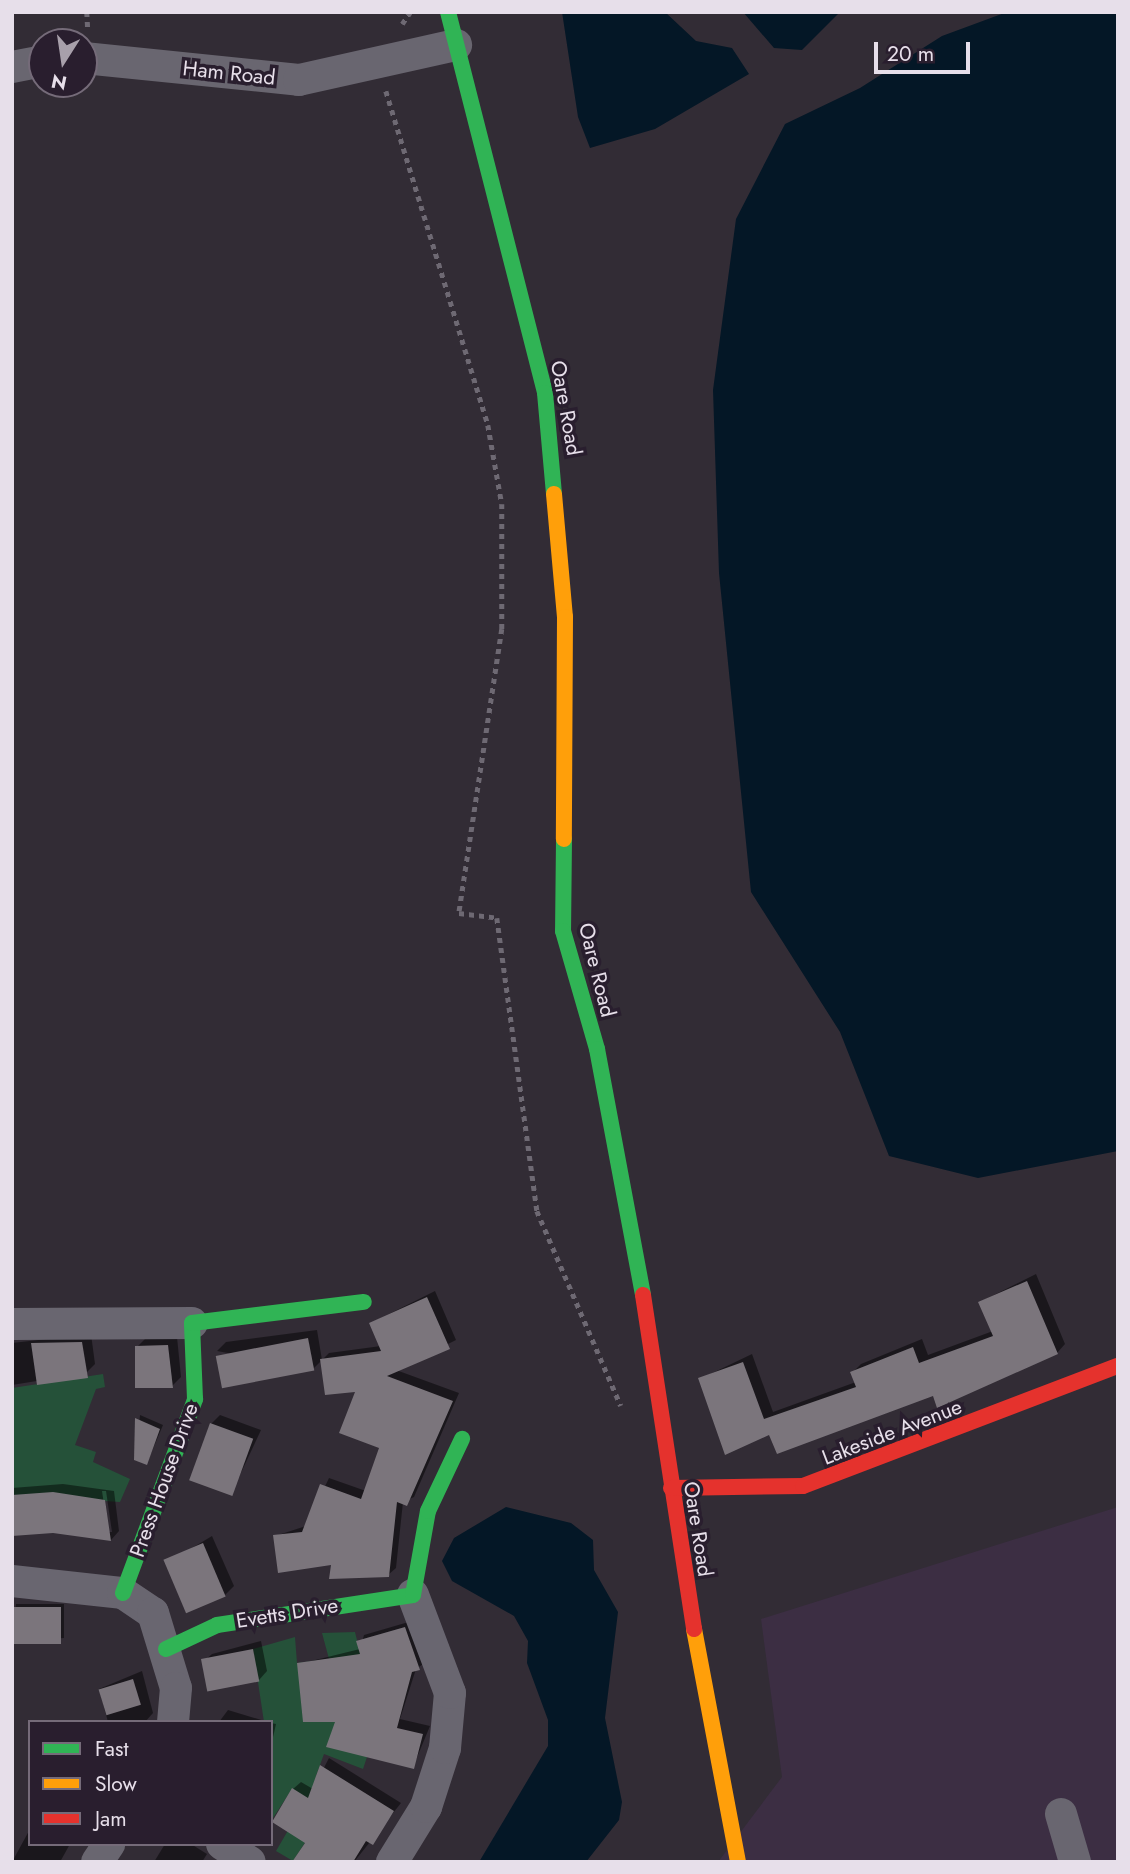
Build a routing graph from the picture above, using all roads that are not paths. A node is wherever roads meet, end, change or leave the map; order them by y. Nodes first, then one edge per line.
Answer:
1 (448, 12) edge
2 (456, 46) junction
3 (98, 60) edge
4 (364, 1302) dead end
5 (12, 1324) edge
6 (191, 1324) junction
7 (1118, 1366) edge
8 (462, 1439) dead end
9 (671, 1488) junction
10 (12, 1581) edge
11 (123, 1593) junction
12 (413, 1595) junction
13 (166, 1649) junction
14 (173, 1720) edge
15 (1061, 1814) dead end
16 (107, 1846) edge
17 (225, 1846) edge
18 (96, 1862) edge
19 (250, 1862) edge
20 (392, 1862) edge
21 (738, 1862) edge
22 (1075, 1862) edge

1 - 2 street, Oare Road
2 - 3 street, Ham Road
2 - 9 street, Oare Road
4 - 6 street
5 - 6 street
6 - 11 street, Press House Drive
7 - 9 street, Lakeside Avenue
8 - 12 street
9 - 21 street, Oare Road
10 - 11 street
11 - 13 street
12 - 13 street, Evetts Drive
12 - 20 street
13 - 14 street
15 - 22 street
16 - 18 street
17 - 19 street

